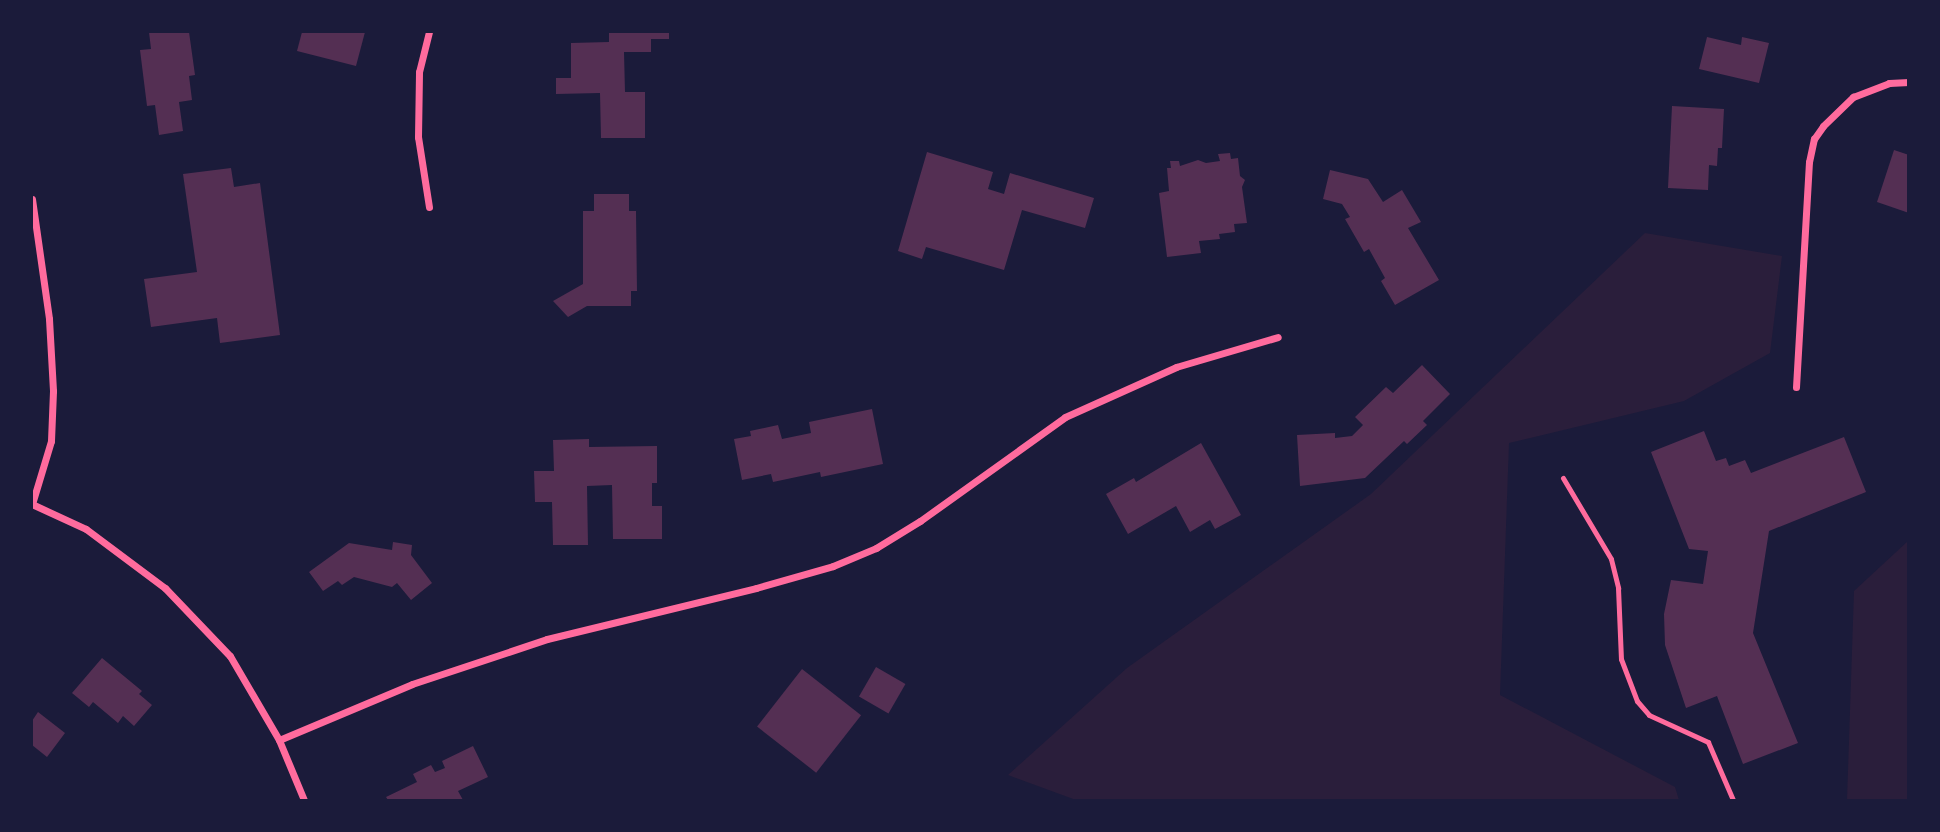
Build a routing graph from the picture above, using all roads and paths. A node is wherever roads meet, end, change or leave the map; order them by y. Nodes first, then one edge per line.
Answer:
1 (429, 32) edge
2 (1909, 82) edge
3 (32, 199) edge
4 (429, 207) dead end
5 (1278, 337) dead end
6 (1796, 387) dead end
7 (1563, 478) dead end
8 (33, 504) edge
9 (279, 740) junction
10 (304, 800) edge
11 (1734, 800) edge

1 - 4 street
2 - 6 street
3 - 8 street
5 - 9 street
7 - 11 lane
8 - 9 street
9 - 10 street

